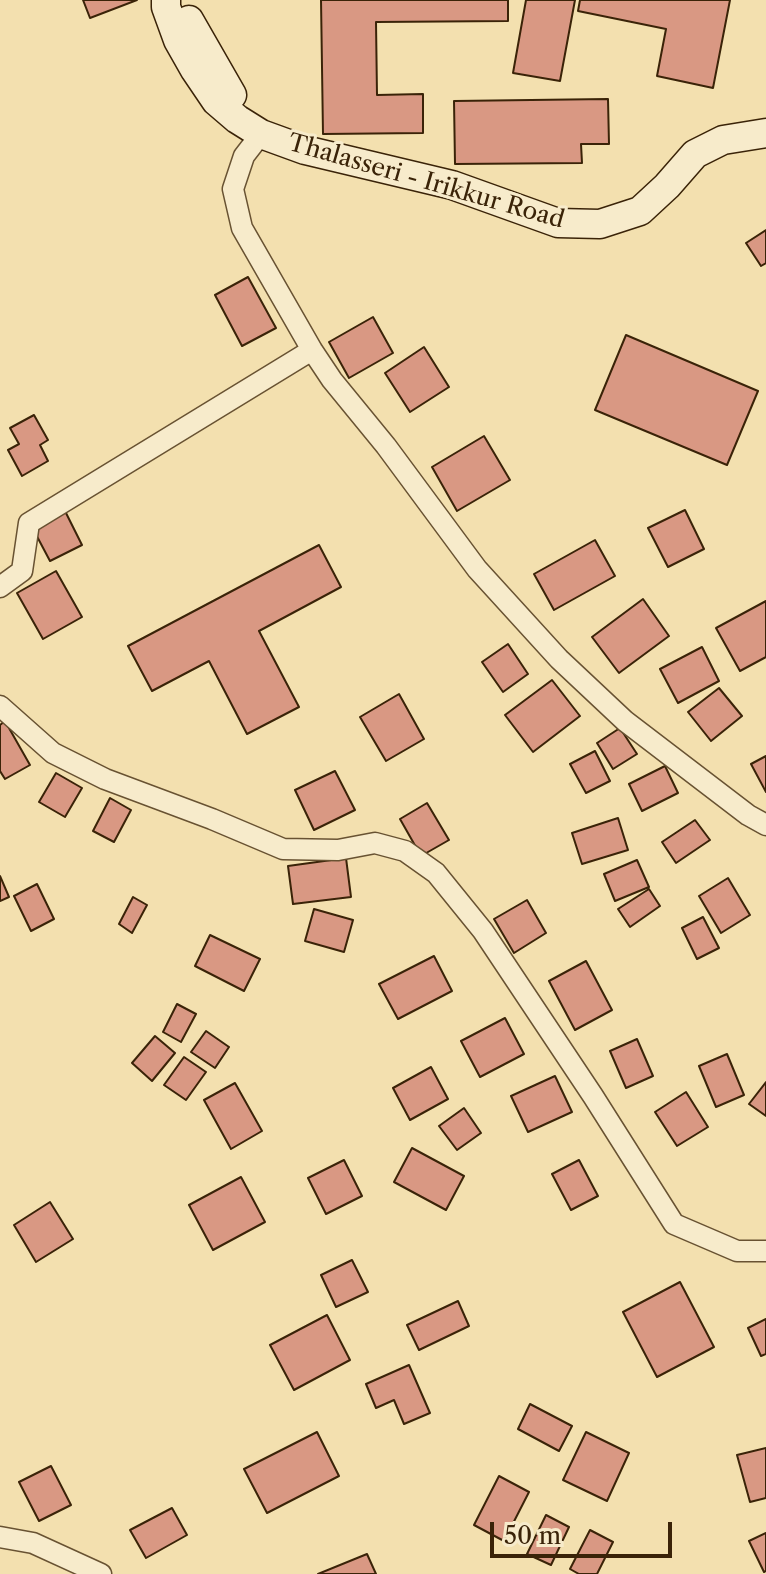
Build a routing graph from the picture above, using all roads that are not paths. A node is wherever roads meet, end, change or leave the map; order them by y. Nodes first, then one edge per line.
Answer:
1 (166, 0) edge
2 (180, 0) edge
3 (766, 133) edge
4 (261, 134) junction
5 (312, 350) junction
6 (0, 587) edge
7 (0, 706) edge
8 (766, 825) edge
9 (766, 1251) edge
10 (0, 1537) edge
11 (101, 1574) edge

1 - 4 main road
2 - 4 main road, Thalasseri - Irikkur Road
3 - 4 main road, Thalasseri - Irikkur Road
4 - 5 street
5 - 6 street
5 - 8 street
7 - 9 street
10 - 11 street

